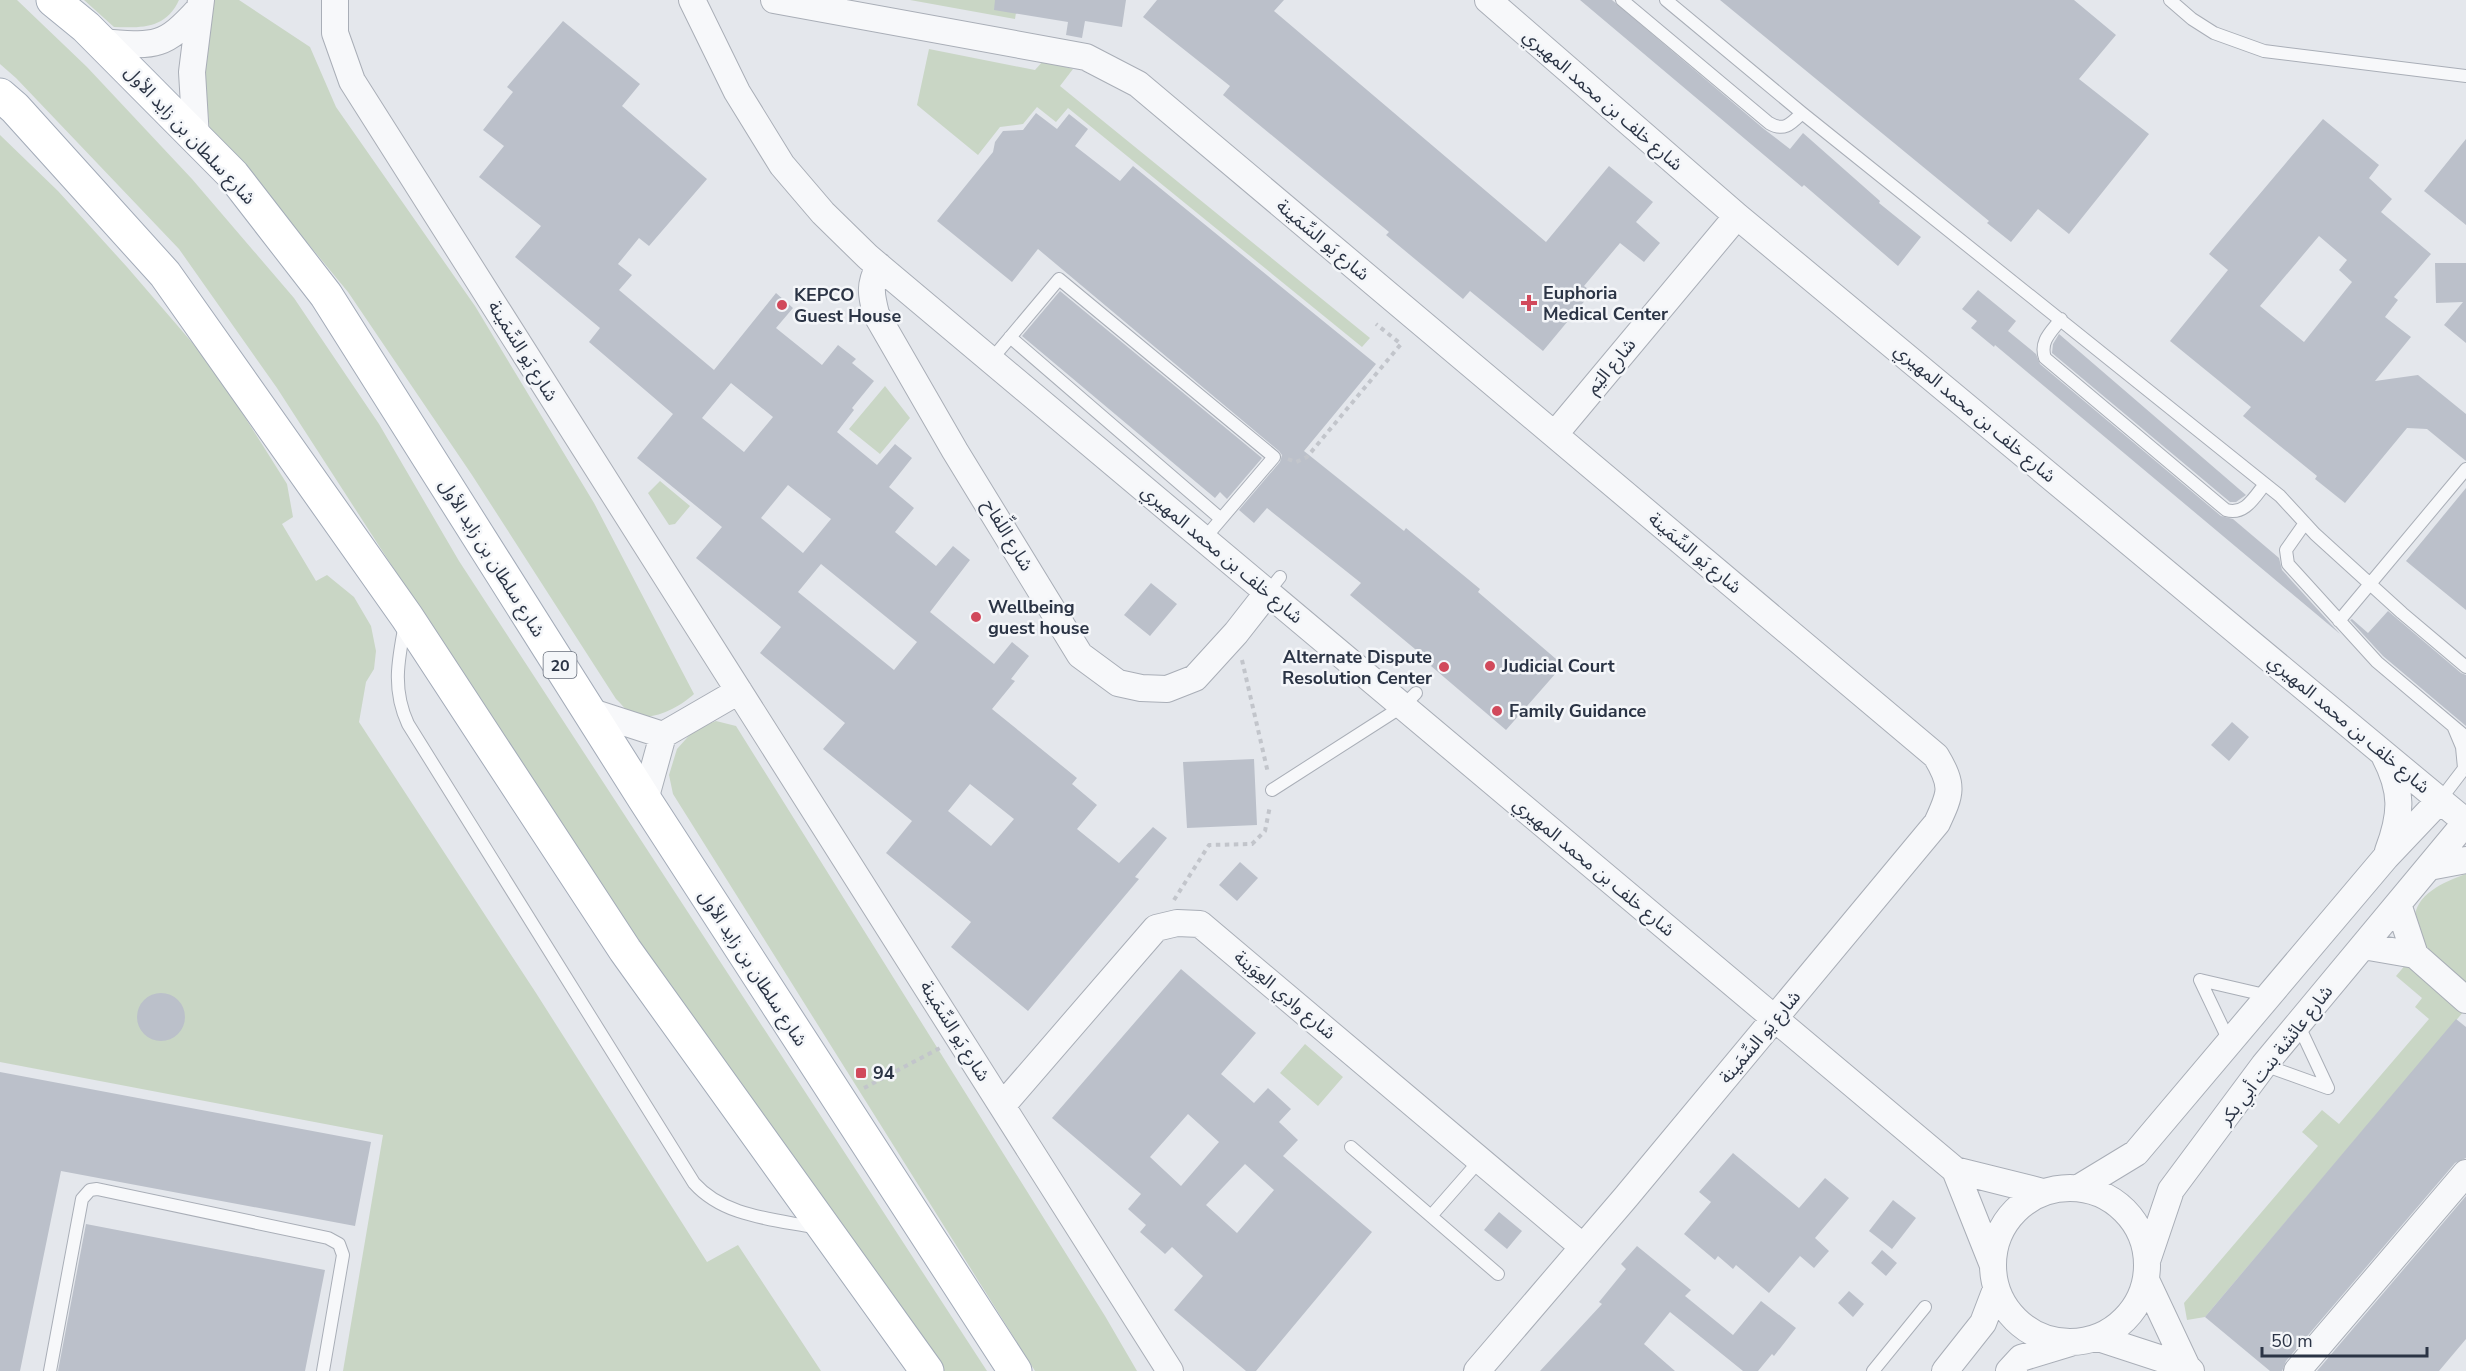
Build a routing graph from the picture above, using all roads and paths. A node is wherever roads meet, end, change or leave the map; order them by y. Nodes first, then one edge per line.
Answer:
1 (53, 0) edge
2 (335, 0) edge
3 (692, 0) edge
4 (774, 0) edge
5 (1488, 0) edge
6 (1622, 0) edge
7 (1666, 0) edge
8 (2170, 0) edge
9 (200, 4) edge
10 (102, 42) junction
11 (2466, 76) edge
12 (0, 95) edge
13 (1802, 113) junction
14 (196, 138) junction
15 (1737, 216) junction
16 (879, 266) junction
17 (2061, 319) junction
18 (1376, 324) dead end
19 (1010, 337) junction
20 (991, 360) junction
21 (1554, 434) junction
22 (1274, 458) junction
23 (2466, 469) edge
24 (2265, 484) junction
25 (1221, 519) junction
26 (2305, 523) junction
27 (1204, 539) junction
28 (2371, 583) junction
29 (1274, 585) junction
30 (407, 617) junction
31 (2339, 621) junction
32 (1236, 633) junction
33 (2466, 667) edge
34 (739, 691) junction
35 (1409, 700) junction
36 (589, 711) junction
37 (2454, 727) junction
38 (663, 735) junction
39 (2466, 737) edge
40 (2383, 752) junction
41 (2465, 767) edge
42 (1272, 790) junction
43 (645, 800) junction
44 (2440, 800) junction
45 (2466, 822) edge
46 (2386, 857) junction
47 (2466, 860) edge
48 (2429, 867) junction
49 (2398, 904) junction
50 (1156, 928) junction
51 (2363, 946) junction
52 (2415, 956) junction
53 (2269, 996) junction
54 (2466, 1000) edge
55 (1775, 1018) junction
56 (2298, 1024) junction
57 (959, 1038) junction
58 (2230, 1043) junction
59 (2265, 1065) junction
60 (839, 1100) junction
61 (1002, 1106) junction
62 (1351, 1147) dead end
63 (1480, 1160) junction
64 (1955, 1170) junction
65 (2466, 1173) edge
66 (2080, 1187) junction
67 (2043, 1192) junction
68 (1431, 1216) junction
69 (827, 1230) junction
70 (1583, 1247) junction
71 (1992, 1263) junction
72 (2147, 1270) junction
73 (1498, 1274) dead end
74 (1996, 1289) junction
75 (1925, 1308) dead end
76 (2098, 1338) junction
77 (2072, 1342) junction
78 (2189, 1369) edge
79 (50, 1371) edge
80 (324, 1371) edge
81 (927, 1371) edge
82 (1015, 1371) edge
83 (1170, 1371) edge
84 (1477, 1371) edge
85 (1873, 1371) edge
86 (1945, 1371) edge
87 (2009, 1371) edge
88 (2296, 1371) edge

1 - 10 main road, شارع سلطان بن زايد الأول / 20
2 - 34 street, شارع يَو السِّمَينة
3 - 16 street, شارع خلف بن محمد المهيري
4 - 21 street, شارع يَو السِّمَينة
5 - 15 street, شارع خلف بن محمد المهيري
6 - 13 lane
7 - 13 lane
8 - 11 lane
9 - 10 street
9 - 14 street
10 - 14 main road, شارع سلطان بن زايد الأول / 20
12 - 30 main road
13 - 17 lane
14 - 36 main road, شارع سلطان بن زايد الأول / 20
15 - 21 street, شارع اليَم
15 - 40 street, شارع خلف بن محمد المهيري
16 - 20 street, شارع خلف بن محمد المهيري
16 - 32 street, شارع اللِّفاح
17 - 24 lane
17 - 24 lane
18 - 22 path
19 - 20 lane
19 - 22 lane
19 - 25 lane
20 - 27 street, شارع خلف بن محمد المهيري
21 - 55 street, شارع يَو السِّمَينة
22 - 25 lane
23 - 28 lane
24 - 26 lane
25 - 27 lane
26 - 28 lane
26 - 31 lane
27 - 29 street, شارع خلف بن محمد المهيري
28 - 31 lane
28 - 33 lane
29 - 32 street, شارع اللِّفاح
29 - 35 street, شارع خلف بن محمد المهيري
30 - 69 main road
30 - 69 lane
31 - 37 lane
32 - 42 path
34 - 38 street
34 - 57 street, شارع يَو السِّمَينة
35 - 42 lane
35 - 55 street, شارع خلف بن محمد المهيري
36 - 38 street
36 - 43 main road, شارع سلطان بن زايد الأول / 20
37 - 39 lane
37 - 41 lane
38 - 43 street
40 - 44 street, شارع خلف بن محمد المهيري
40 - 46 street
41 - 44 lane
42 - 50 path
43 - 60 main road, شارع سلطان بن زايد الأول / 20
44 - 45 street, شارع خلف بن محمد المهيري
44 - 46 street
45 - 48 street, شارع عائشة بنت أبي بكر
46 - 53 street
47 - 48 street
48 - 49 street, شارع عائشة بنت أبي بكر
49 - 51 street, شارع عائشة بنت أبي بكر
49 - 52 street
50 - 61 street
50 - 63 street, شارع وادِي العِوَينة
51 - 52 street
51 - 56 street, شارع عائشة بنت أبي بكر
52 - 54 street
53 - 58 street
53 - 58 lane
55 - 64 street, شارع خلف بن محمد المهيري
55 - 70 street, شارع يَو السِّمَينة
56 - 59 street, شارع عائشة بنت أبي بكر
56 - 59 lane
57 - 60 path
57 - 61 street, شارع يَو السِّمَينة
58 - 66 street
59 - 72 street, شارع عائشة بنت أبي بكر
60 - 82 main road, شارع سلطان بن زايد الأول / 20
61 - 83 street, شارع يَو السِّمَينة
62 - 68 lane
63 - 68 lane
63 - 70 street, شارع وادِي العِوَينة
64 - 67 street, شارع خلف بن محمد المهيري
64 - 71 street, شارع خلف بن محمد المهيري
65 - 88 street
66 - 67 street
66 - 72 street
67 - 71 street
68 - 73 lane
69 - 81 main road
70 - 84 street, شارع يَو السِّمَينة
71 - 74 street
72 - 76 street
72 - 78 street
74 - 77 street
74 - 86 street
75 - 85 lane
76 - 77 street
76 - 78 street
77 - 87 street
79 - 80 lane

